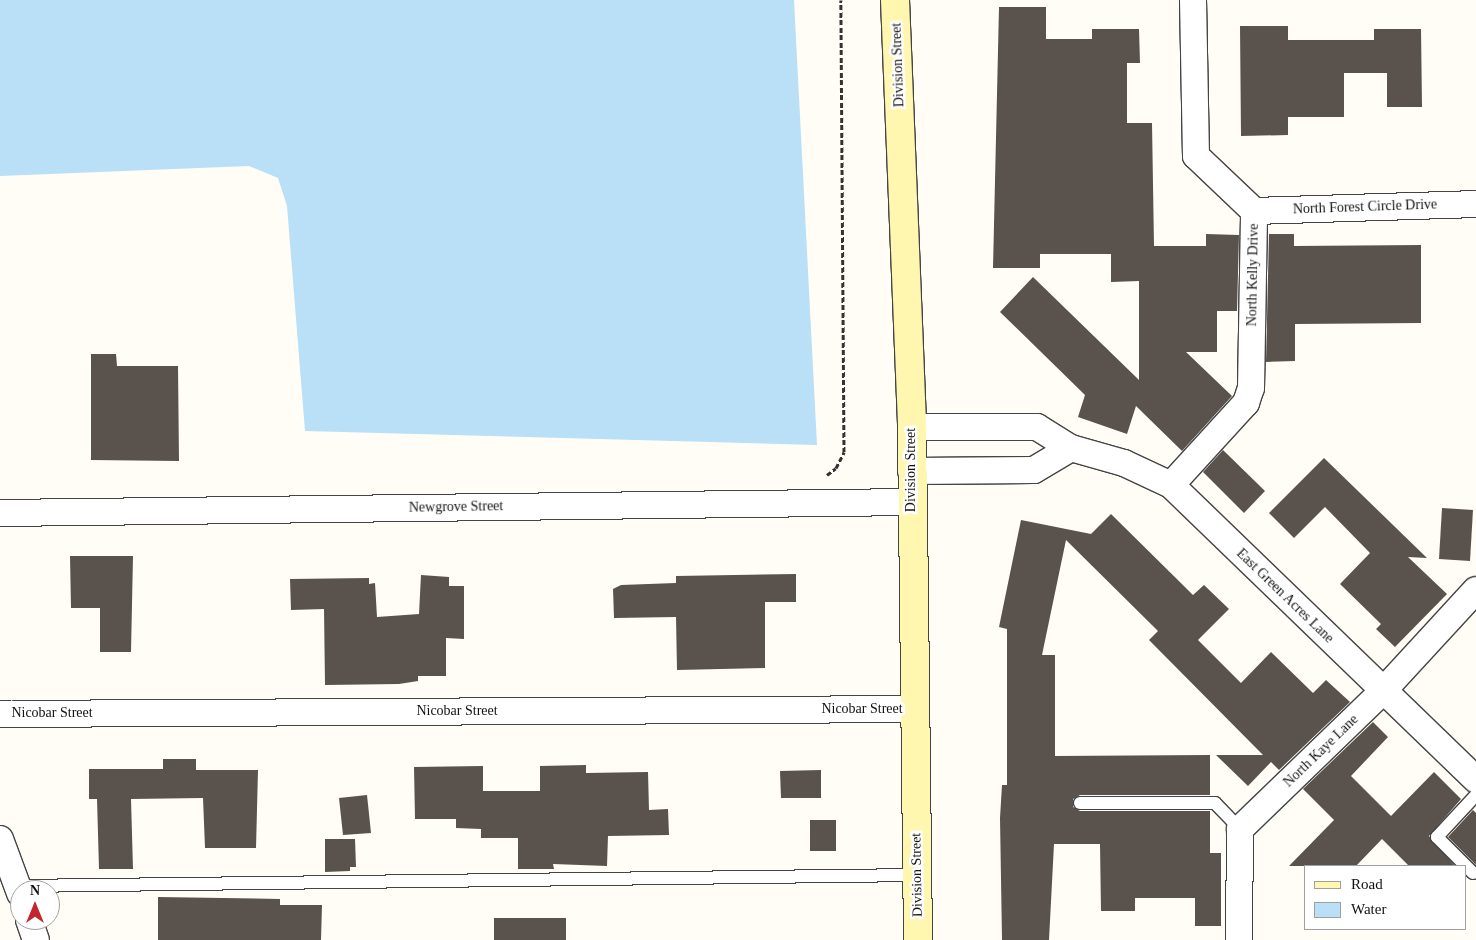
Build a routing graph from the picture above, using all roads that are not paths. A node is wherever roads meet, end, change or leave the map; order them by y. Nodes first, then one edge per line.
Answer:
1 (895, 0) edge
2 (1193, 0) edge
3 (1476, 204) edge
4 (1254, 211) junction
5 (912, 427) junction
6 (1071, 448) junction
7 (911, 472) junction
8 (1171, 485) junction
9 (911, 502) junction
10 (0, 513) edge
11 (1476, 590) edge
12 (1383, 691) junction
13 (914, 709) junction
14 (0, 714) edge
15 (1476, 780) edge
16 (1476, 795) edge
17 (1080, 803) dead end
18 (1240, 829) junction
19 (0, 839) edge
20 (1465, 865) edge
21 (1466, 866) edge
22 (1473, 873) dead end
23 (918, 875) junction
24 (15, 880) edge
25 (60, 889) edge
26 (918, 940) edge
27 (1239, 940) edge

1 - 5 main road, Division Street
2 - 4 street, North Kelly Drive
3 - 4 street, North Forest Circle Drive
4 - 8 street, North Kelly Drive
5 - 6 street, East Green Acres Lane
5 - 7 main road, Division Street
6 - 7 street
6 - 8 street, East Green Acres Lane
7 - 9 main road, Division Street
8 - 12 street, East Green Acres Lane
9 - 10 street, Newgrove Street
9 - 13 main road, Division Street
11 - 12 street, North Kaye Lane
12 - 15 street, East Green Acres Lane
12 - 18 street, North Kaye Lane
13 - 14 street, Nicobar Street
13 - 23 main road, Division Street
16 - 20 lane
17 - 18 lane
18 - 27 street
19 - 24 street
21 - 22 lane
23 - 25 lane
23 - 26 main road, Division Street

